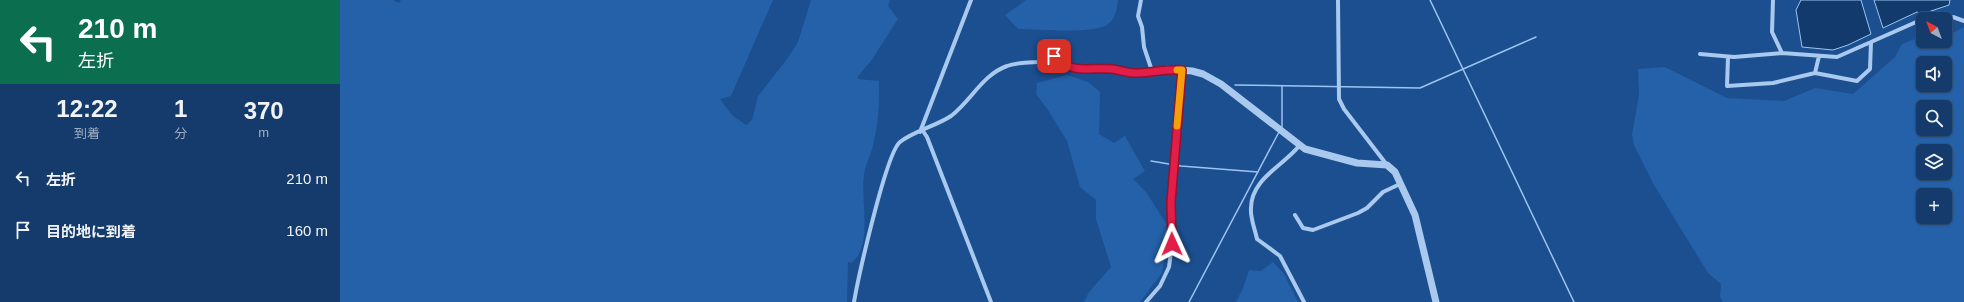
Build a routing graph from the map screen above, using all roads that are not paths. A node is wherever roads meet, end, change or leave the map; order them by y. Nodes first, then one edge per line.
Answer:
1 (971, 0) edge
2 (1141, 0) edge
3 (1338, 0) edge
4 (1773, 0) edge
5 (1952, 17) edge
6 (1964, 21) edge
7 (1916, 22) edge
8 (1871, 42) junction
9 (1782, 53) junction
10 (1700, 54) dead end
11 (1054, 56) joint
12 (1819, 56) junction
13 (1728, 57) junction
14 (1182, 70) junction
15 (1152, 71) junction
16 (1815, 73) junction
17 (922, 132) junction
18 (1299, 146) junction
19 (1387, 165) junction
20 (1400, 184) junction
21 (1295, 215) dead end
22 (854, 302) edge
23 (990, 302) edge
24 (1146, 302) edge
25 (1304, 302) edge
26 (1436, 302) edge

1 - 17 street
2 - 15 street
3 - 19 street
4 - 9 street
5 - 6 street
7 - 8 street
8 - 12 street
8 - 16 street
9 - 12 street
9 - 13 street
10 - 13 street
11 - 15 street
11 - 17 street
12 - 16 street
13 - 16 street
14 - 15 street
14 - 18 street
14 - 24 street
17 - 22 street
17 - 23 street
18 - 19 street
18 - 25 street
19 - 20 street
20 - 21 street
20 - 26 street

